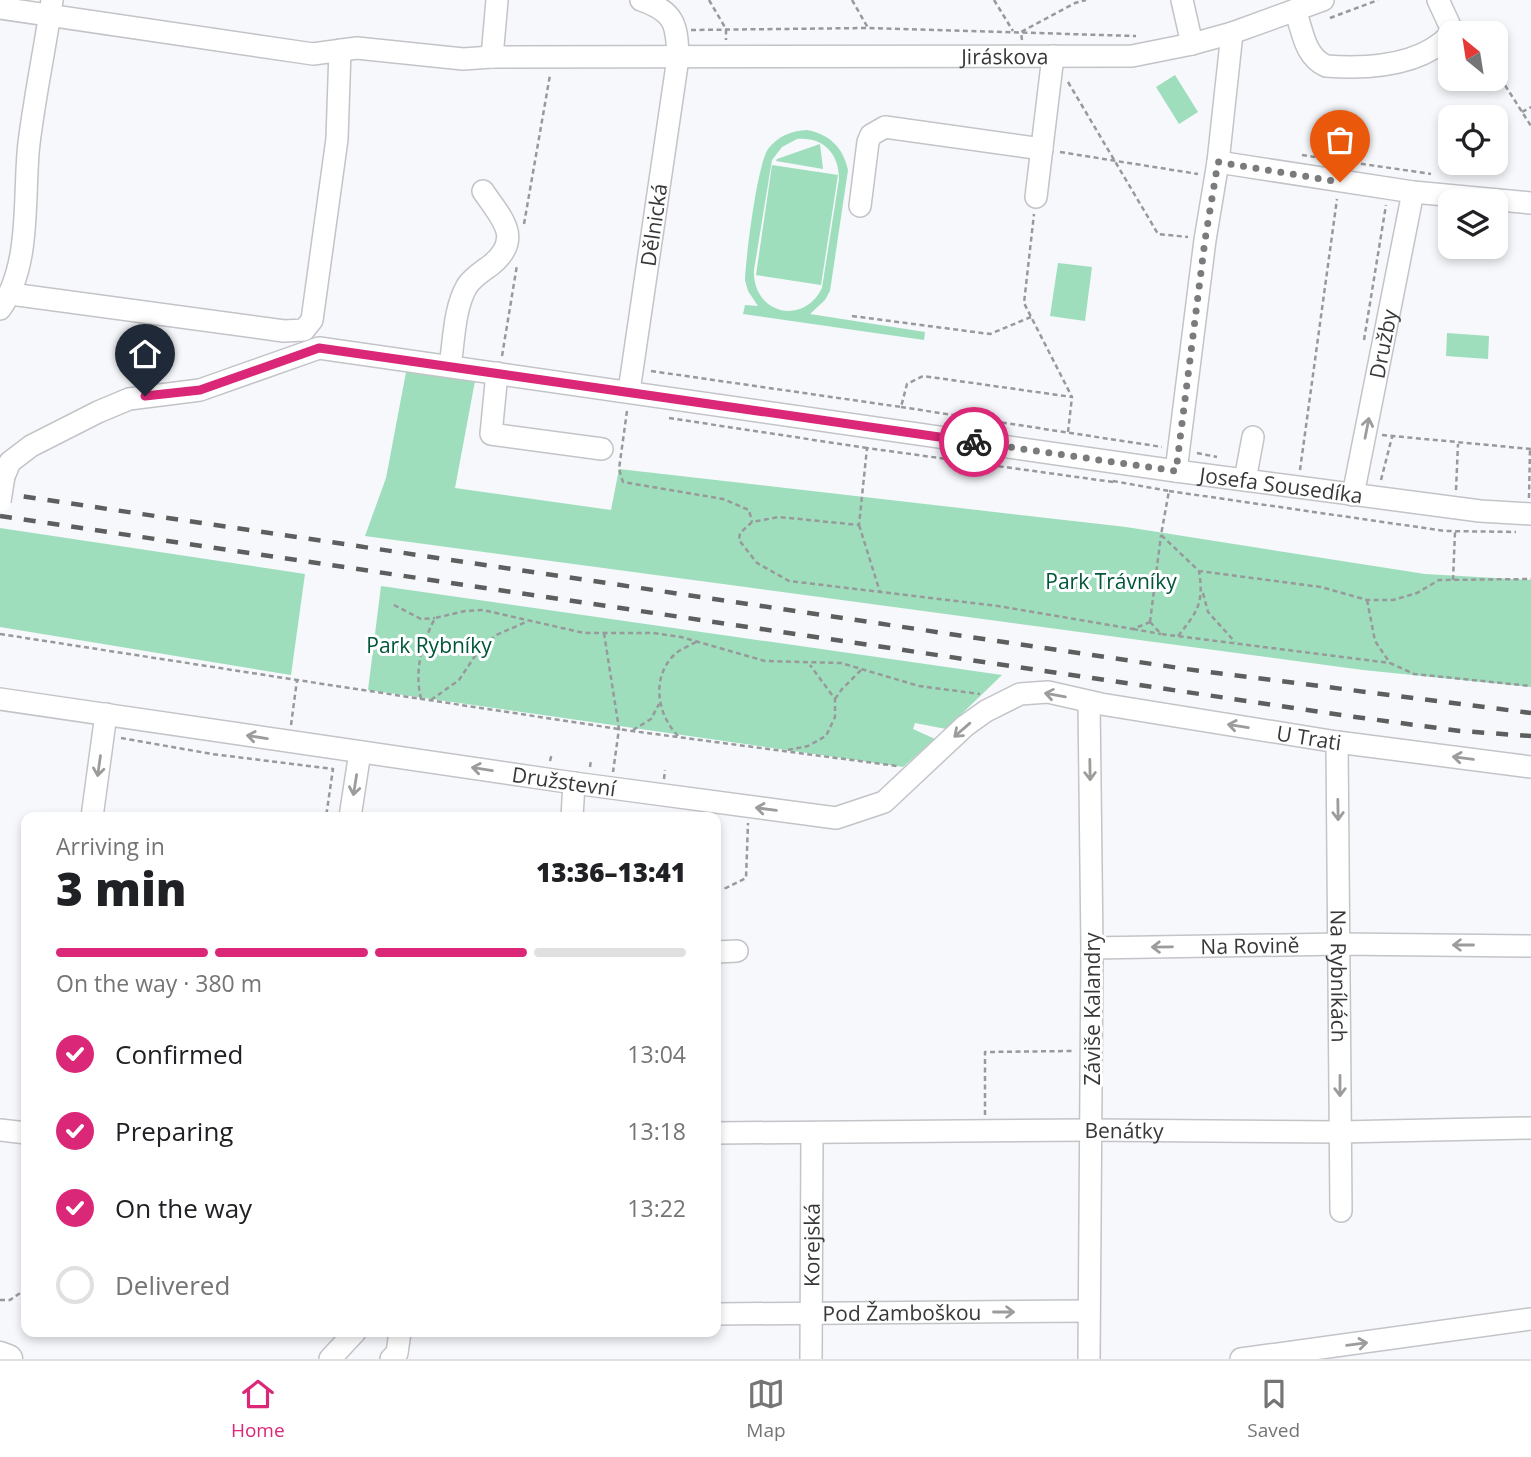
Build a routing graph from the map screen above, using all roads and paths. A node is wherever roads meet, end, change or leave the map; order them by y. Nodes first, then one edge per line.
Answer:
1 (497, 0) edge
2 (641, 0) edge
3 (709, 0) edge
4 (852, 0) edge
5 (994, 0) edge
6 (1086, 0) edge
7 (1182, 0) edge
8 (1323, 0) edge
9 (1438, 0) edge
10 (0, 8) edge
11 (51, 8) edge
12 (1295, 10) junction
13 (1448, 21) edge
14 (868, 28) junction
15 (726, 29) junction
16 (678, 30) junction
17 (1013, 31) junction
18 (1021, 32) junction
19 (1232, 33) junction
20 (1145, 36) dead end
21 (1438, 42) edge
22 (1192, 44) junction
23 (340, 50) junction
24 (492, 57) junction
25 (553, 58) junction
26 (678, 58) junction
27 (727, 58) junction
28 (1052, 64) junction
29 (1508, 90) edge
30 (1531, 107) edge
31 (1522, 112) junction
32 (1531, 126) edge
33 (1042, 149) junction
34 (1297, 155) dead end
35 (1117, 163) junction
36 (1217, 170) junction
37 (1443, 176) dead end
38 (1340, 182) junction
39 (1388, 189) junction
40 (482, 191) dead end
41 (1413, 192) junction
42 (1037, 197) joint
43 (1531, 203) edge
44 (859, 206) dead end
45 (522, 231) dead end
46 (1205, 240) junction
47 (518, 256) dead end
48 (5, 302) edge
49 (852, 316) dead end
50 (1031, 317) junction
51 (1363, 344) dead end
52 (500, 364) junction
53 (450, 366) junction
54 (651, 370) dead end
55 (629, 391) junction
56 (1072, 397) junction
57 (901, 407) junction
58 (667, 417) dead end
59 (1384, 423) dead end
60 (1068, 433) junction
61 (1252, 437) dead end
62 (1392, 437) junction
63 (1458, 443) junction
64 (867, 448) junction
65 (1165, 448) dead end
66 (602, 449) dead end
67 (1530, 449) edge
68 (1192, 452) dead end
69 (1302, 458) dead end
70 (1115, 472) junction
71 (1246, 472) junction
72 (1172, 481) junction
73 (1355, 487) junction
74 (1456, 493) dead end
75 (1531, 499) edge
76 (0, 501) edge
77 (1531, 514) edge
78 (752, 522) junction
79 (859, 525) junction
80 (1455, 532) junction
81 (1518, 533) dead end
82 (1161, 535) junction
83 (1199, 571) junction
84 (1531, 579) edge
85 (1453, 580) junction
86 (880, 592) junction
87 (1203, 593) junction
88 (1367, 600) junction
89 (394, 605) dead end
90 (435, 618) junction
91 (527, 622) junction
92 (1150, 622) junction
93 (1133, 629) junction
94 (604, 633) junction
95 (0, 634) edge
96 (1161, 634) junction
97 (1178, 636) junction
98 (698, 640) junction
99 (1236, 643) junction
100 (809, 663) junction
101 (1390, 663) junction
102 (862, 668) junction
103 (297, 680) junction
104 (1531, 685) edge
105 (989, 694) dead end
106 (0, 699) edge
107 (421, 699) junction
108 (835, 699) junction
109 (431, 700) junction
110 (1089, 702) junction
111 (659, 704) junction
112 (106, 714) junction
113 (290, 727) dead end
114 (619, 729) junction
115 (632, 731) junction
116 (678, 736) junction
117 (120, 738) dead end
118 (1337, 742) junction
119 (785, 751) junction
120 (360, 752) junction
121 (552, 753) dead end
122 (591, 759) dead end
123 (550, 765) dead end
124 (904, 767) dead end
125 (1531, 767) edge
126 (612, 774) dead end
127 (581, 777) junction
128 (748, 806) junction
129 (93, 812) edge
130 (327, 812) edge
131 (351, 812) edge
132 (573, 812) edge
133 (721, 888) edge
134 (1340, 944) junction
135 (1531, 946) edge
136 (1093, 948) junction
137 (1092, 1051) junction
138 (1531, 1128) edge
139 (0, 1130) edge
140 (1091, 1130) junction
141 (21, 1132) edge
142 (985, 1132) junction
143 (1340, 1132) junction
144 (721, 1133) edge
145 (812, 1133) junction
146 (1341, 1211) dead end
147 (21, 1292) edge
148 (0, 1300) edge
149 (1088, 1311) junction
150 (811, 1313) junction
151 (721, 1314) edge
152 (1531, 1319) edge
153 (350, 1337) edge
154 (399, 1337) edge
155 (0, 1356) edge
156 (8, 1359) edge
157 (330, 1359) edge
158 (391, 1359) edge
159 (811, 1359) edge
160 (1089, 1359) edge
161 (1241, 1359) edge

1 - 24 street
2 - 16 street
3 - 15 path
4 - 14 path
5 - 17 path
6 - 18 path
7 - 22 street
8 - 12 street, Jiráskova
9 - 13 street
10 - 11 street, Jiráskova
11 - 23 street, Jiráskova
11 - 48 street
12 - 19 street, Jiráskova
12 - 21 street
14 - 15 path
14 - 17 path
15 - 16 path
15 - 27 path
16 - 26 street
17 - 18 path
18 - 20 path
19 - 22 street, Jiráskova
19 - 36 street
22 - 28 street, Jiráskova
23 - 24 street, Jiráskova
23 - 48 street
24 - 25 street, Jiráskova
25 - 26 street, Jiráskova
25 - 45 path
26 - 27 street, Jiráskova
26 - 55 street, Dělnická
27 - 28 street, Jiráskova
28 - 33 street
28 - 35 path
29 - 31 path
30 - 31 path
31 - 32 path
33 - 35 path
33 - 42 street
33 - 44 street
34 - 37 path
35 - 36 path
35 - 46 path
36 - 38 street
36 - 46 street
38 - 39 street
38 - 69 path
39 - 41 street
39 - 51 path
40 - 53 street
41 - 43 street
73 -> 41 street, Družby
42 - 50 path
46 - 72 street
47 - 52 path
49 - 50 path
50 - 56 path
52 - 53 street, Josefa Sousedíka
52 - 55 street, Josefa Sousedíka
52 - 66 street
53 - 76 street, Josefa Sousedíka, bridge
54 - 57 path
55 - 70 street, Josefa Sousedíka
55 - 78 path
56 - 57 path
56 - 60 path
57 - 60 path
58 - 64 path
59 - 62 path
60 - 65 path
61 - 71 street
62 - 63 path
62 - 73 path
63 - 67 path
63 - 74 path
64 - 70 path
64 - 79 path
67 - 75 path
68 - 71 path
70 - 72 street, Josefa Sousedíka
70 - 72 path
71 - 72 street, Josefa Sousedíka
71 - 73 street, Josefa Sousedíka
72 - 80 path
72 - 82 path
73 - 77 street, Josefa Sousedíka
78 - 79 path
78 - 86 path
79 - 86 path
80 - 81 path
80 - 85 path
82 - 83 path
82 - 92 path
83 - 87 path
83 - 88 path
84 - 85 path
85 - 88 path
86 - 93 path
87 - 97 path
87 - 99 path
88 - 101 path
89 - 90 path
90 - 91 path
90 - 107 path
91 - 94 path
91 - 109 path
92 - 93 path
92 - 96 path
93 - 96 path, bridge
94 - 98 path
94 - 114 path
95 - 103 path
96 - 97 path
97 - 99 path
98 - 100 path
98 - 111 path
99 - 101 path
100 - 102 path
100 - 108 path
101 - 104 path
102 - 105 path
102 - 108 path
103 - 107 path
103 - 113 path
106 - 112 street, Družstevní
107 - 109 path
108 - 119 path
109 - 114 path
118 -> 110 street, U Trati
110 -> 128 street, Družstevní
110 -> 136 street, Záviše Kalandry
111 - 115 path
111 - 116 path
120 -> 112 street, Družstevní
112 -> 129 street
114 - 115 path
114 - 126 path
115 - 116 path
116 - 119 path
117 - 130 path
125 -> 118 street, U Trati
118 -> 134 street, Na Rybníkách
119 - 124 path
127 -> 120 street, Družstevní
120 -> 131 street
121 - 123 path
122 - 127 path
127 - 128 street, Družstevní
127 - 132 street
128 - 133 path
135 -> 134 street, Na Rovině
134 -> 136 street, Na Rovině
134 -> 143 street, Na Rybníkách
136 - 137 street, Záviše Kalandry
137 - 140 street, Záviše Kalandry
137 - 142 path
138 - 143 street, Benátky
139 - 141 street
140 - 142 street, Benátky
140 - 143 street, Benátky
140 - 149 street, Záviše Kalandry
142 - 145 street, Benátky
143 - 146 street, Na Rybníkách
144 - 145 street, Benátky
145 - 150 street, Korejská
147 - 148 path
150 -> 149 street, Pod Žamboškou
149 - 160 street, Záviše Kalandry
150 - 151 street, Pod Žamboškou
150 - 159 street, Korejská
161 -> 152 street
153 - 157 street
154 - 158 street
155 - 156 main road

